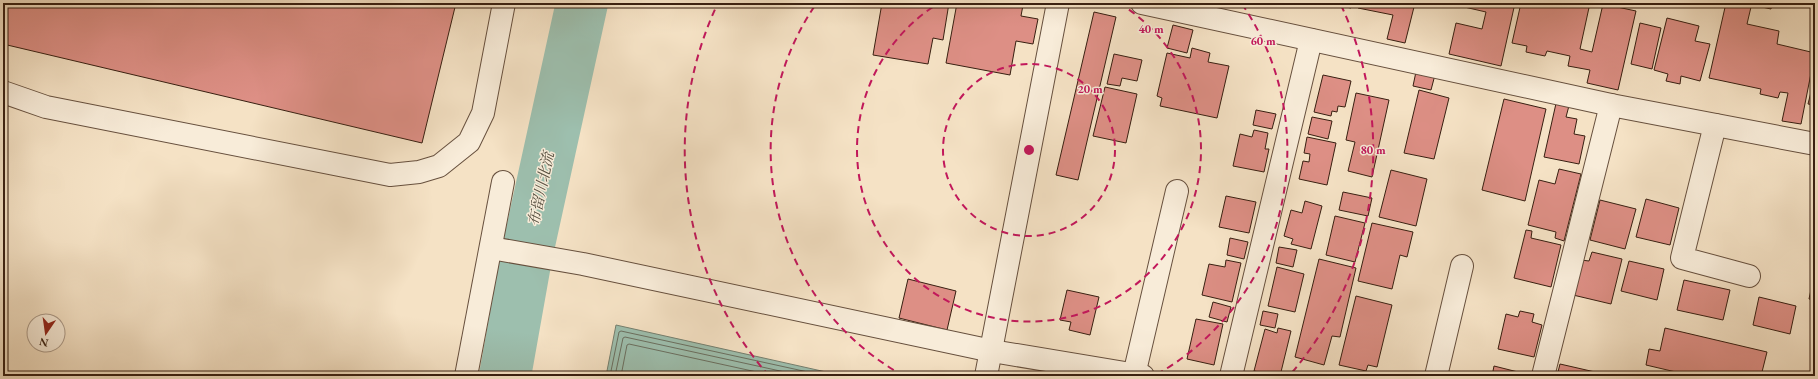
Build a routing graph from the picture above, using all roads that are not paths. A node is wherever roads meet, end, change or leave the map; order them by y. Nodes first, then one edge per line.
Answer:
1 (504, 3) edge
2 (1058, 3) edge
3 (1142, 3) edge
4 (1311, 40) junction
5 (3, 92) edge
6 (1611, 104) junction
7 (1715, 125) junction
8 (1815, 144) edge
9 (503, 182) dead end
10 (1177, 191) dead end
11 (491, 248) junction
12 (1462, 266) dead end
13 (1750, 276) dead end
14 (992, 351) junction
15 (1139, 375) edge
16 (466, 376) edge
17 (986, 376) edge
18 (1231, 376) edge
19 (1436, 376) edge
20 (1543, 376) edge

1 - 5 street
2 - 14 street
3 - 4 street
4 - 6 street
4 - 18 street
6 - 7 street
6 - 20 street
7 - 8 street
7 - 13 street
9 - 11 street
10 - 15 street
11 - 14 street
11 - 16 street
12 - 19 street
14 - 15 street
14 - 17 street

